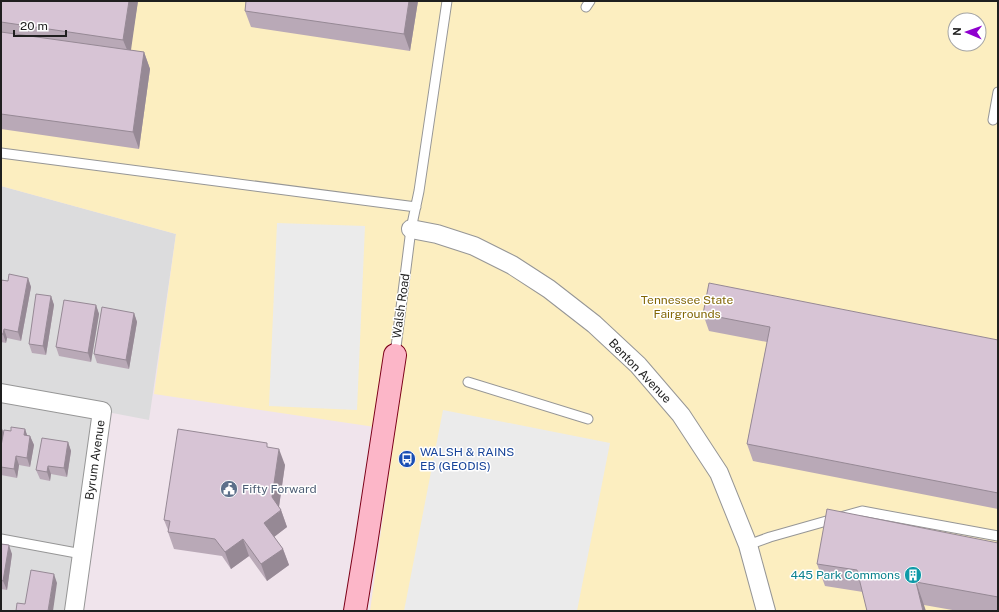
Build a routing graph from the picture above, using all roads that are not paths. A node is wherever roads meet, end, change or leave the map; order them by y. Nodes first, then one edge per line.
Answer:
1 (447, 1) edge
2 (998, 92) edge
3 (993, 120) dead end
4 (1, 153) edge
5 (416, 207) junction
6 (411, 230) junction
7 (394, 355) joint
8 (468, 382) dead end
9 (1, 393) edge
10 (588, 419) dead end
11 (998, 536) edge
12 (1, 539) edge
13 (748, 545) junction
14 (82, 554) junction
15 (74, 611) edge
16 (355, 611) edge
17 (766, 611) edge

1 - 5 lane, Walsh Road
2 - 3 lane
4 - 5 lane
5 - 6 lane, Walsh Road
6 - 7 lane, Walsh Road
6 - 13 street, Benton Avenue
7 - 16 main road, Walsh Road
8 - 10 lane
9 - 14 street, Byrum Avenue
11 - 13 lane
12 - 14 lane
13 - 17 street, Benton Avenue
14 - 15 street, Byrum Avenue

